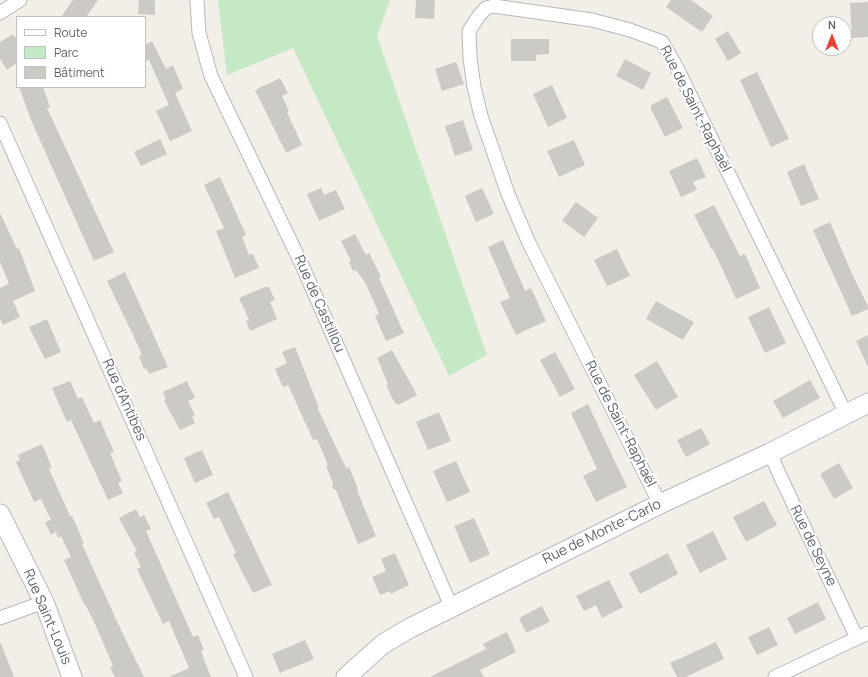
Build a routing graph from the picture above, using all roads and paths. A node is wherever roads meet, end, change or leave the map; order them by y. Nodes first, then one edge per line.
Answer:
1 (20, 0) edge
2 (197, 0) edge
3 (0, 13) edge
4 (0, 123) edge
5 (868, 403) edge
6 (846, 414) junction
7 (770, 453) junction
8 (660, 504) junction
9 (0, 514) edge
10 (44, 602) junction
11 (451, 606) junction
12 (0, 618) edge
13 (863, 635) edge
14 (72, 677) edge
15 (246, 677) edge
16 (346, 677) edge
17 (775, 677) edge

1 - 3 street
2 - 11 street, Rue de Castillou
4 - 15 street, Rue d'Antibes
5 - 6 street, Rue de Monte-Carlo
6 - 7 street, Rue de Monte-Carlo
6 - 8 street, Rue de Saint-Raphaël
7 - 8 street, Rue de Monte-Carlo
7 - 13 street, Rue de Seyne
8 - 11 street, Rue de Monte-Carlo
9 - 10 street, Rue Saint-Louis
10 - 12 street
10 - 14 street, Rue Saint-Louis
11 - 16 street, Rue de Monte-Carlo
13 - 17 street

